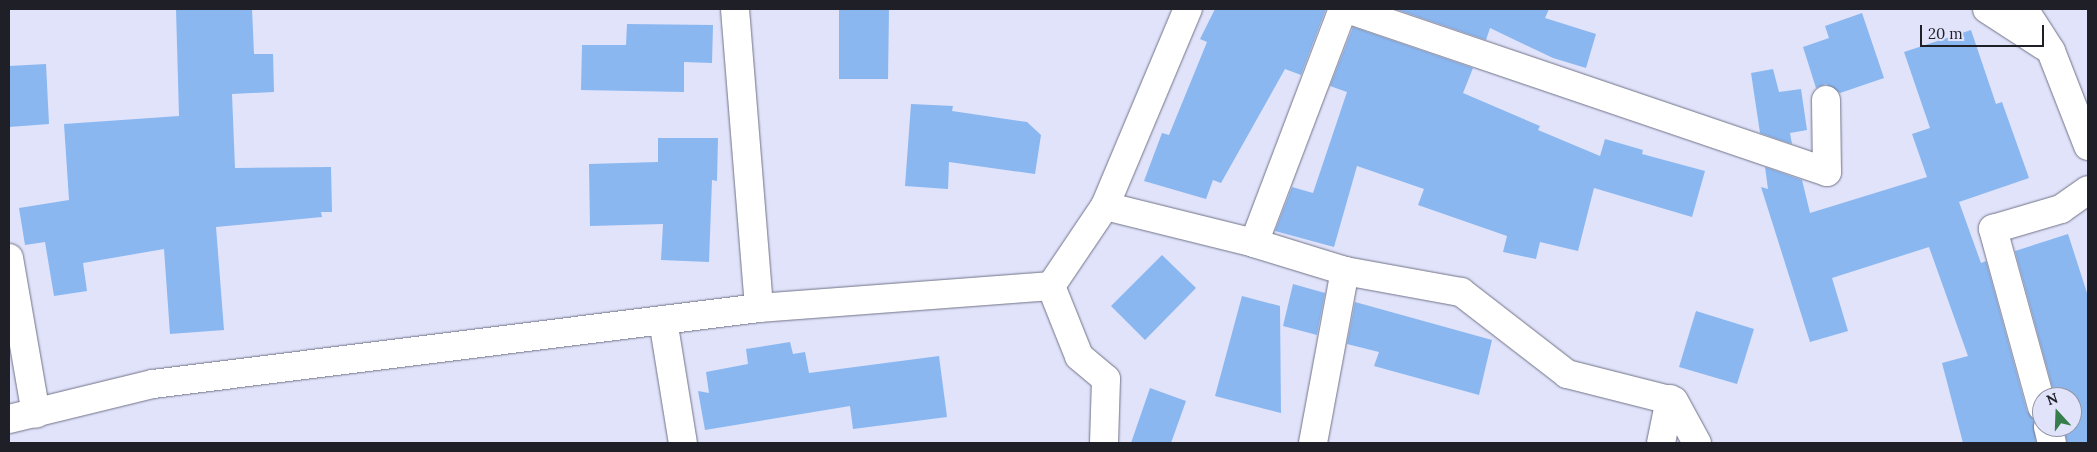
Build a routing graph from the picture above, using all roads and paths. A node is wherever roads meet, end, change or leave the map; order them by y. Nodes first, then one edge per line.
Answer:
1 (734, 9) edge
2 (1188, 9) edge
3 (1343, 9) edge
4 (1347, 9) edge
5 (1987, 9) edge
6 (2024, 9) edge
7 (2051, 51) junction
8 (1826, 100) dead end
9 (2088, 146) edge
10 (2088, 190) edge
11 (1105, 206) junction
12 (1254, 243) junction
13 (9, 258) edge
14 (1345, 271) junction
15 (1051, 286) junction
16 (758, 308) junction
17 (663, 320) junction
18 (2036, 387) edge
19 (1670, 399) junction
20 (36, 414) junction
21 (9, 419) edge
22 (683, 443) edge
23 (1104, 443) edge
24 (1313, 443) edge
25 (1661, 443) edge
26 (1697, 443) edge

1 - 16 street
2 - 11 street
3 - 12 street
4 - 8 street
5 - 7 street
6 - 7 street
7 - 9 street
10 - 18 street
11 - 12 street
11 - 15 street
12 - 14 street
13 - 20 street
14 - 19 street
14 - 24 street
15 - 16 street
15 - 23 street
16 - 17 street
17 - 20 street
17 - 22 street
19 - 25 street
19 - 26 street
20 - 21 street

